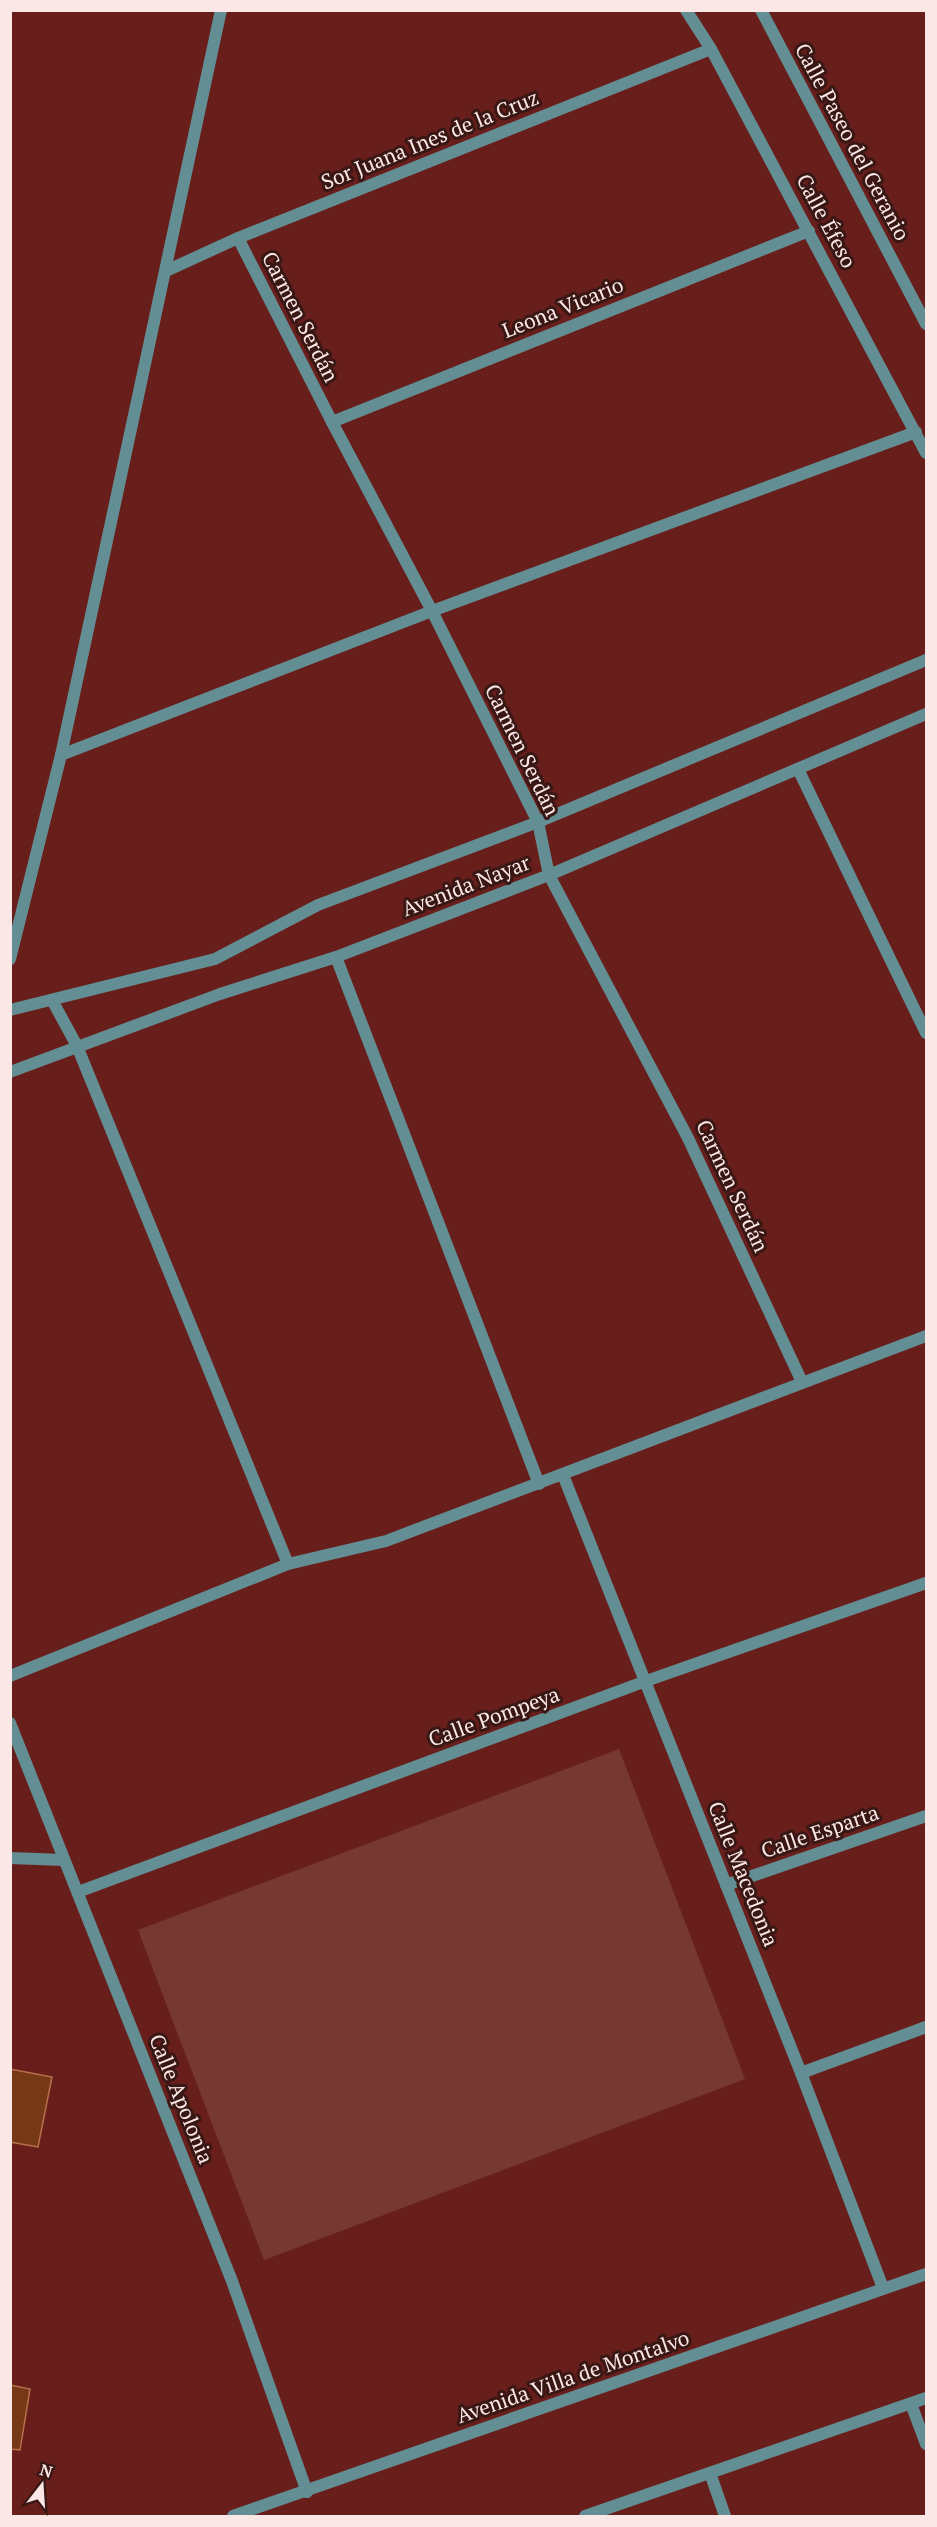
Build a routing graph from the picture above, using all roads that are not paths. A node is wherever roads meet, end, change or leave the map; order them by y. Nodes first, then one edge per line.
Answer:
1 (221, 10) edge
2 (686, 10) edge
3 (760, 10) edge
4 (711, 49) junction
5 (809, 231) junction
6 (238, 238) junction
7 (165, 271) junction
8 (927, 324) edge
9 (332, 422) junction
10 (915, 432) junction
11 (927, 453) edge
12 (432, 611) junction
13 (927, 660) edge
14 (927, 714) edge
15 (61, 755) junction
16 (798, 769) junction
17 (538, 822) junction
18 (549, 875) junction
19 (336, 957) junction
20 (10, 959) edge
21 (52, 1000) junction
22 (10, 1010) edge
23 (927, 1033) edge
24 (76, 1046) junction
25 (10, 1072) edge
26 (923, 1337) edge
27 (927, 1351) edge
28 (802, 1382) junction
29 (563, 1475) junction
30 (539, 1484) junction
31 (288, 1564) junction
32 (927, 1583) edge
33 (10, 1676) edge
34 (646, 1681) junction
35 (10, 1723) edge
36 (927, 1816) edge
37 (10, 1858) edge
38 (64, 1860) junction
39 (726, 1885) junction
40 (78, 1892) junction
41 (927, 2027) edge
42 (801, 2073) junction
43 (927, 2274) edge
44 (883, 2288) junction
45 (927, 2398) edge
46 (911, 2404) junction
47 (927, 2444) edge
48 (710, 2474) junction
49 (307, 2492) junction
50 (233, 2517) edge
51 (585, 2517) edge
52 (725, 2517) edge

1 - 7 street
2 - 4 street, Calle Éfeso
3 - 8 street, Calle Paseo del Geranio
4 - 5 street, Calle Éfeso
4 - 6 street, Sor Juana Ines de la Cruz
5 - 9 street, Leona Vicario
5 - 10 street, Calle Éfeso
6 - 7 street, Sor Juana Ines de la Cruz
6 - 9 street, Carmen Serdán
7 - 15 street
9 - 12 street, Carmen Serdán
10 - 11 street, Calle Éfeso
10 - 12 street
12 - 15 street
12 - 17 street, Carmen Serdán
13 - 17 street, Avenida Nayar
14 - 16 street, Avenida Nayar
15 - 20 street
16 - 18 street, Avenida Nayar
16 - 23 street
17 - 18 street, Carmen Serdán
17 - 21 street, Avenida Nayar
18 - 19 street, Avenida Nayar
18 - 28 street, Carmen Serdán
19 - 24 street, Avenida Nayar
19 - 30 street
21 - 22 street, Avenida Nayar
21 - 24 street
24 - 25 street, Avenida Nayar
24 - 31 street
26 - 27 street
26 - 28 street
28 - 29 street
29 - 30 street
29 - 34 street, Calle Macedonia
30 - 31 street
31 - 33 street
32 - 34 street, Calle Pompeya
34 - 39 street, Calle Macedonia
34 - 40 street, Calle Pompeya
35 - 38 street, Calle Apolonia
36 - 39 street, Calle Esparta
37 - 38 street
38 - 40 street, Calle Apolonia
39 - 42 street, Calle Macedonia
40 - 49 street, Calle Apolonia
41 - 42 street
42 - 44 street, Calle Macedonia
43 - 44 street, Avenida Villa de Montalvo
44 - 49 street, Avenida Villa de Montalvo
45 - 46 street
46 - 47 street
46 - 48 street
48 - 51 street
48 - 52 street
49 - 50 street, Avenida Villa de Montalvo

